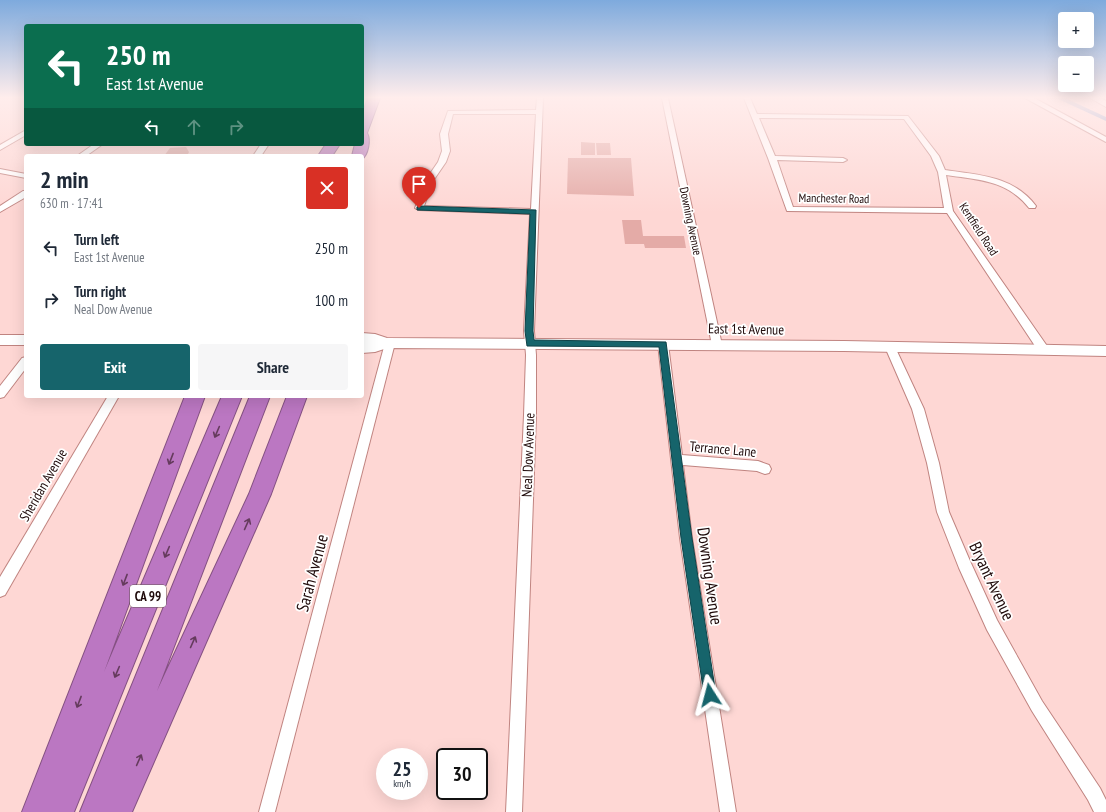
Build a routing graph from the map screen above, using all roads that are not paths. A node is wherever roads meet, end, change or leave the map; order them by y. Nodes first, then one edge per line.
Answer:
1 (20, 136) edge
2 (444, 136) edge
3 (537, 136) edge
4 (673, 136) edge
5 (763, 136) edge
6 (921, 136) edge
7 (96, 146) edge
8 (0, 148) edge
9 (84, 154) edge
10 (772, 158) junction
11 (843, 160) dead end
12 (0, 171) edge
13 (942, 172) junction
14 (24, 176) edge
15 (24, 194) edge
16 (1032, 206) dead end
17 (0, 210) edge
18 (949, 211) junction
19 (534, 212) junction
20 (364, 338) edge
21 (0, 340) edge
22 (24, 340) edge
23 (388, 343) junction
24 (530, 344) junction
25 (663, 344) junction
26 (717, 345) junction
27 (890, 347) junction
28 (364, 348) edge
29 (1043, 349) junction
30 (1106, 351) edge
31 (24, 364) edge
32 (0, 394) edge
33 (113, 398) edge
34 (194, 398) edge
35 (231, 398) edge
36 (259, 398) edge
37 (296, 398) edge
38 (677, 460) junction
39 (765, 469) dead end
40 (0, 590) edge
41 (51, 804) edge
42 (109, 804) edge
43 (267, 812) edge
44 (514, 812) edge
45 (728, 812) edge
46 (1103, 812) edge

1 - 8 street
2 - 19 street
3 - 19 street, Neal Dow Avenue
4 - 26 street, Downing Avenue
5 - 10 street, Manchester Road
6 - 13 street, Kentfield Road
7 - 9 street
10 - 11 street
10 - 18 street, Manchester Road
12 - 14 street
13 - 16 street
13 - 18 street, Kentfield Road
15 - 17 street
18 - 29 street, Kentfield Road
19 - 24 street, Neal Dow Avenue
20 - 23 street, East 1st Avenue
21 - 22 street
23 - 24 street, East 1st Avenue
23 - 28 street, East 1st Avenue
23 - 43 street, Sarah Avenue
24 - 25 street, East 1st Avenue
24 - 44 street, Neal Dow Avenue
25 - 26 street, East 1st Avenue
25 - 38 street, Downing Avenue
26 - 27 street, East 1st Avenue
27 - 29 street, East 1st Avenue
27 - 46 street, Bryant Avenue
29 - 30 street, East 1st Avenue
31 - 32 street
33 - 40 street, Sheridan Avenue
34 -> 41 highway
35 -> 41 highway, CA 99
36 - 42 highway, CA 99
42 -> 37 highway
38 - 39 street, Terrance Lane
38 - 45 street, Downing Avenue

